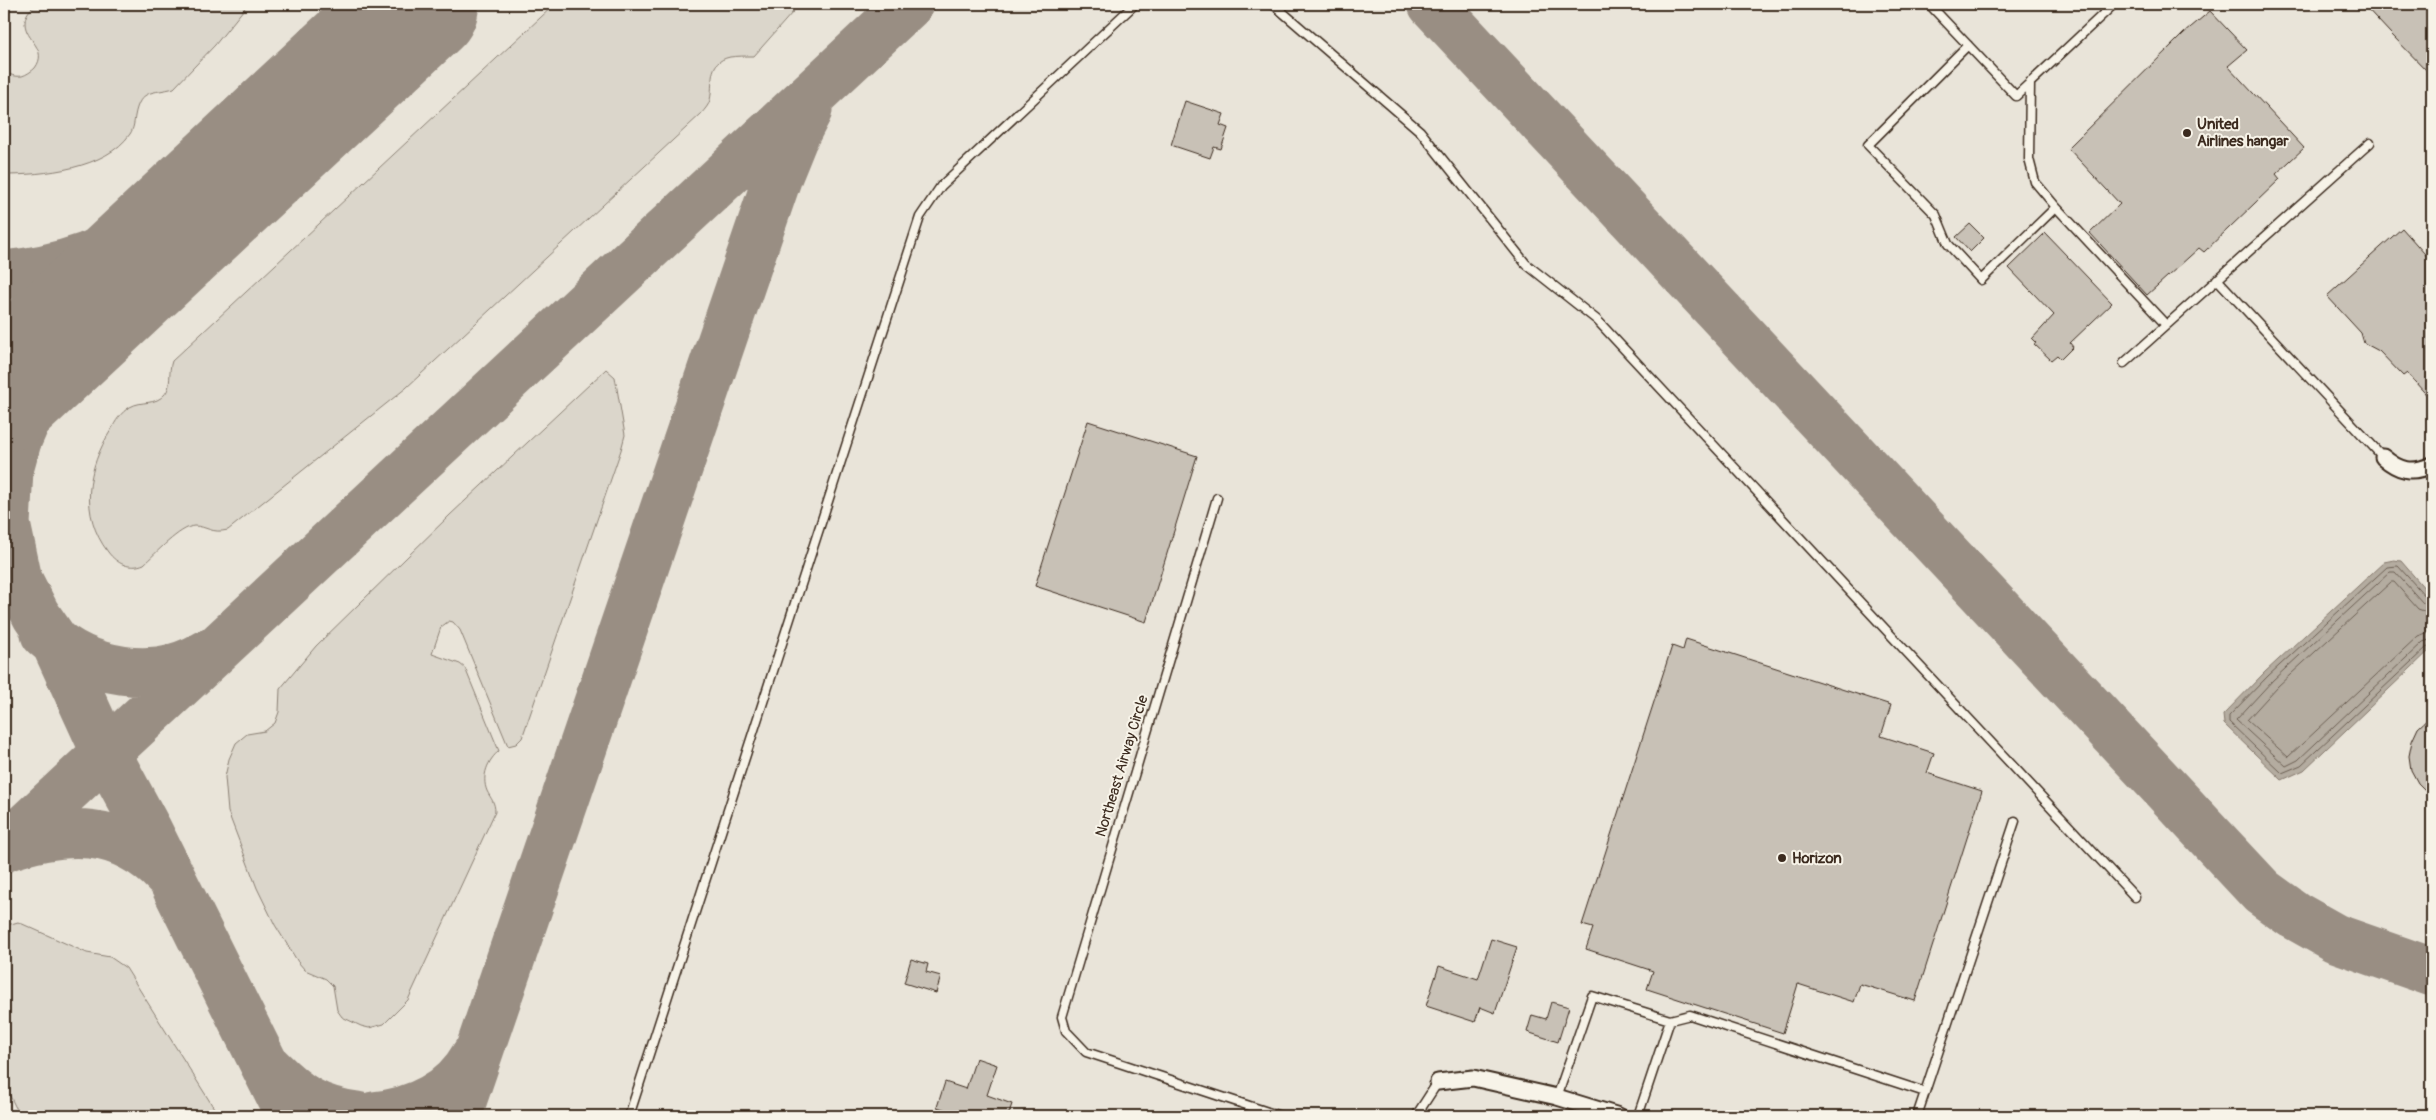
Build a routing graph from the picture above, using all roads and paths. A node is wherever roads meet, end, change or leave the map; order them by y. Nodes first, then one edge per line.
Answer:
1 (1135, 4) edge
2 (1273, 4) edge
3 (1929, 4) edge
4 (2114, 4) edge
5 (1968, 45) junction
6 (2030, 82) junction
7 (2370, 143) dead end
8 (2056, 207) junction
9 (2217, 279) junction
10 (2166, 325) junction
11 (2124, 363) dead end
12 (2382, 457) joint
13 (2432, 465) edge
14 (1217, 498) dead end
15 (2014, 821) dead end
16 (2135, 897) dead end
17 (1670, 1020) junction
18 (1438, 1082) joint
19 (1926, 1092) junction
20 (1557, 1097) junction
21 (1584, 1111) edge
22 (629, 1116) edge
23 (1280, 1116) edge
24 (1416, 1116) edge
25 (1619, 1116) edge
26 (1638, 1116) edge
27 (1918, 1116) edge

1 - 22 lane
2 - 16 lane
3 - 5 lane
4 - 6 lane
5 - 6 lane
5 - 8 lane
6 - 8 lane
7 - 9 lane
8 - 10 lane
9 - 10 lane
9 - 12 lane
10 - 11 lane
12 - 13 street
14 - 23 lane, Northeast Airway Circle
15 - 19 lane
17 - 19 lane
17 - 20 lane
17 - 26 lane
18 - 20 street
18 - 24 lane
19 - 27 lane
20 - 21 street
21 - 25 street

